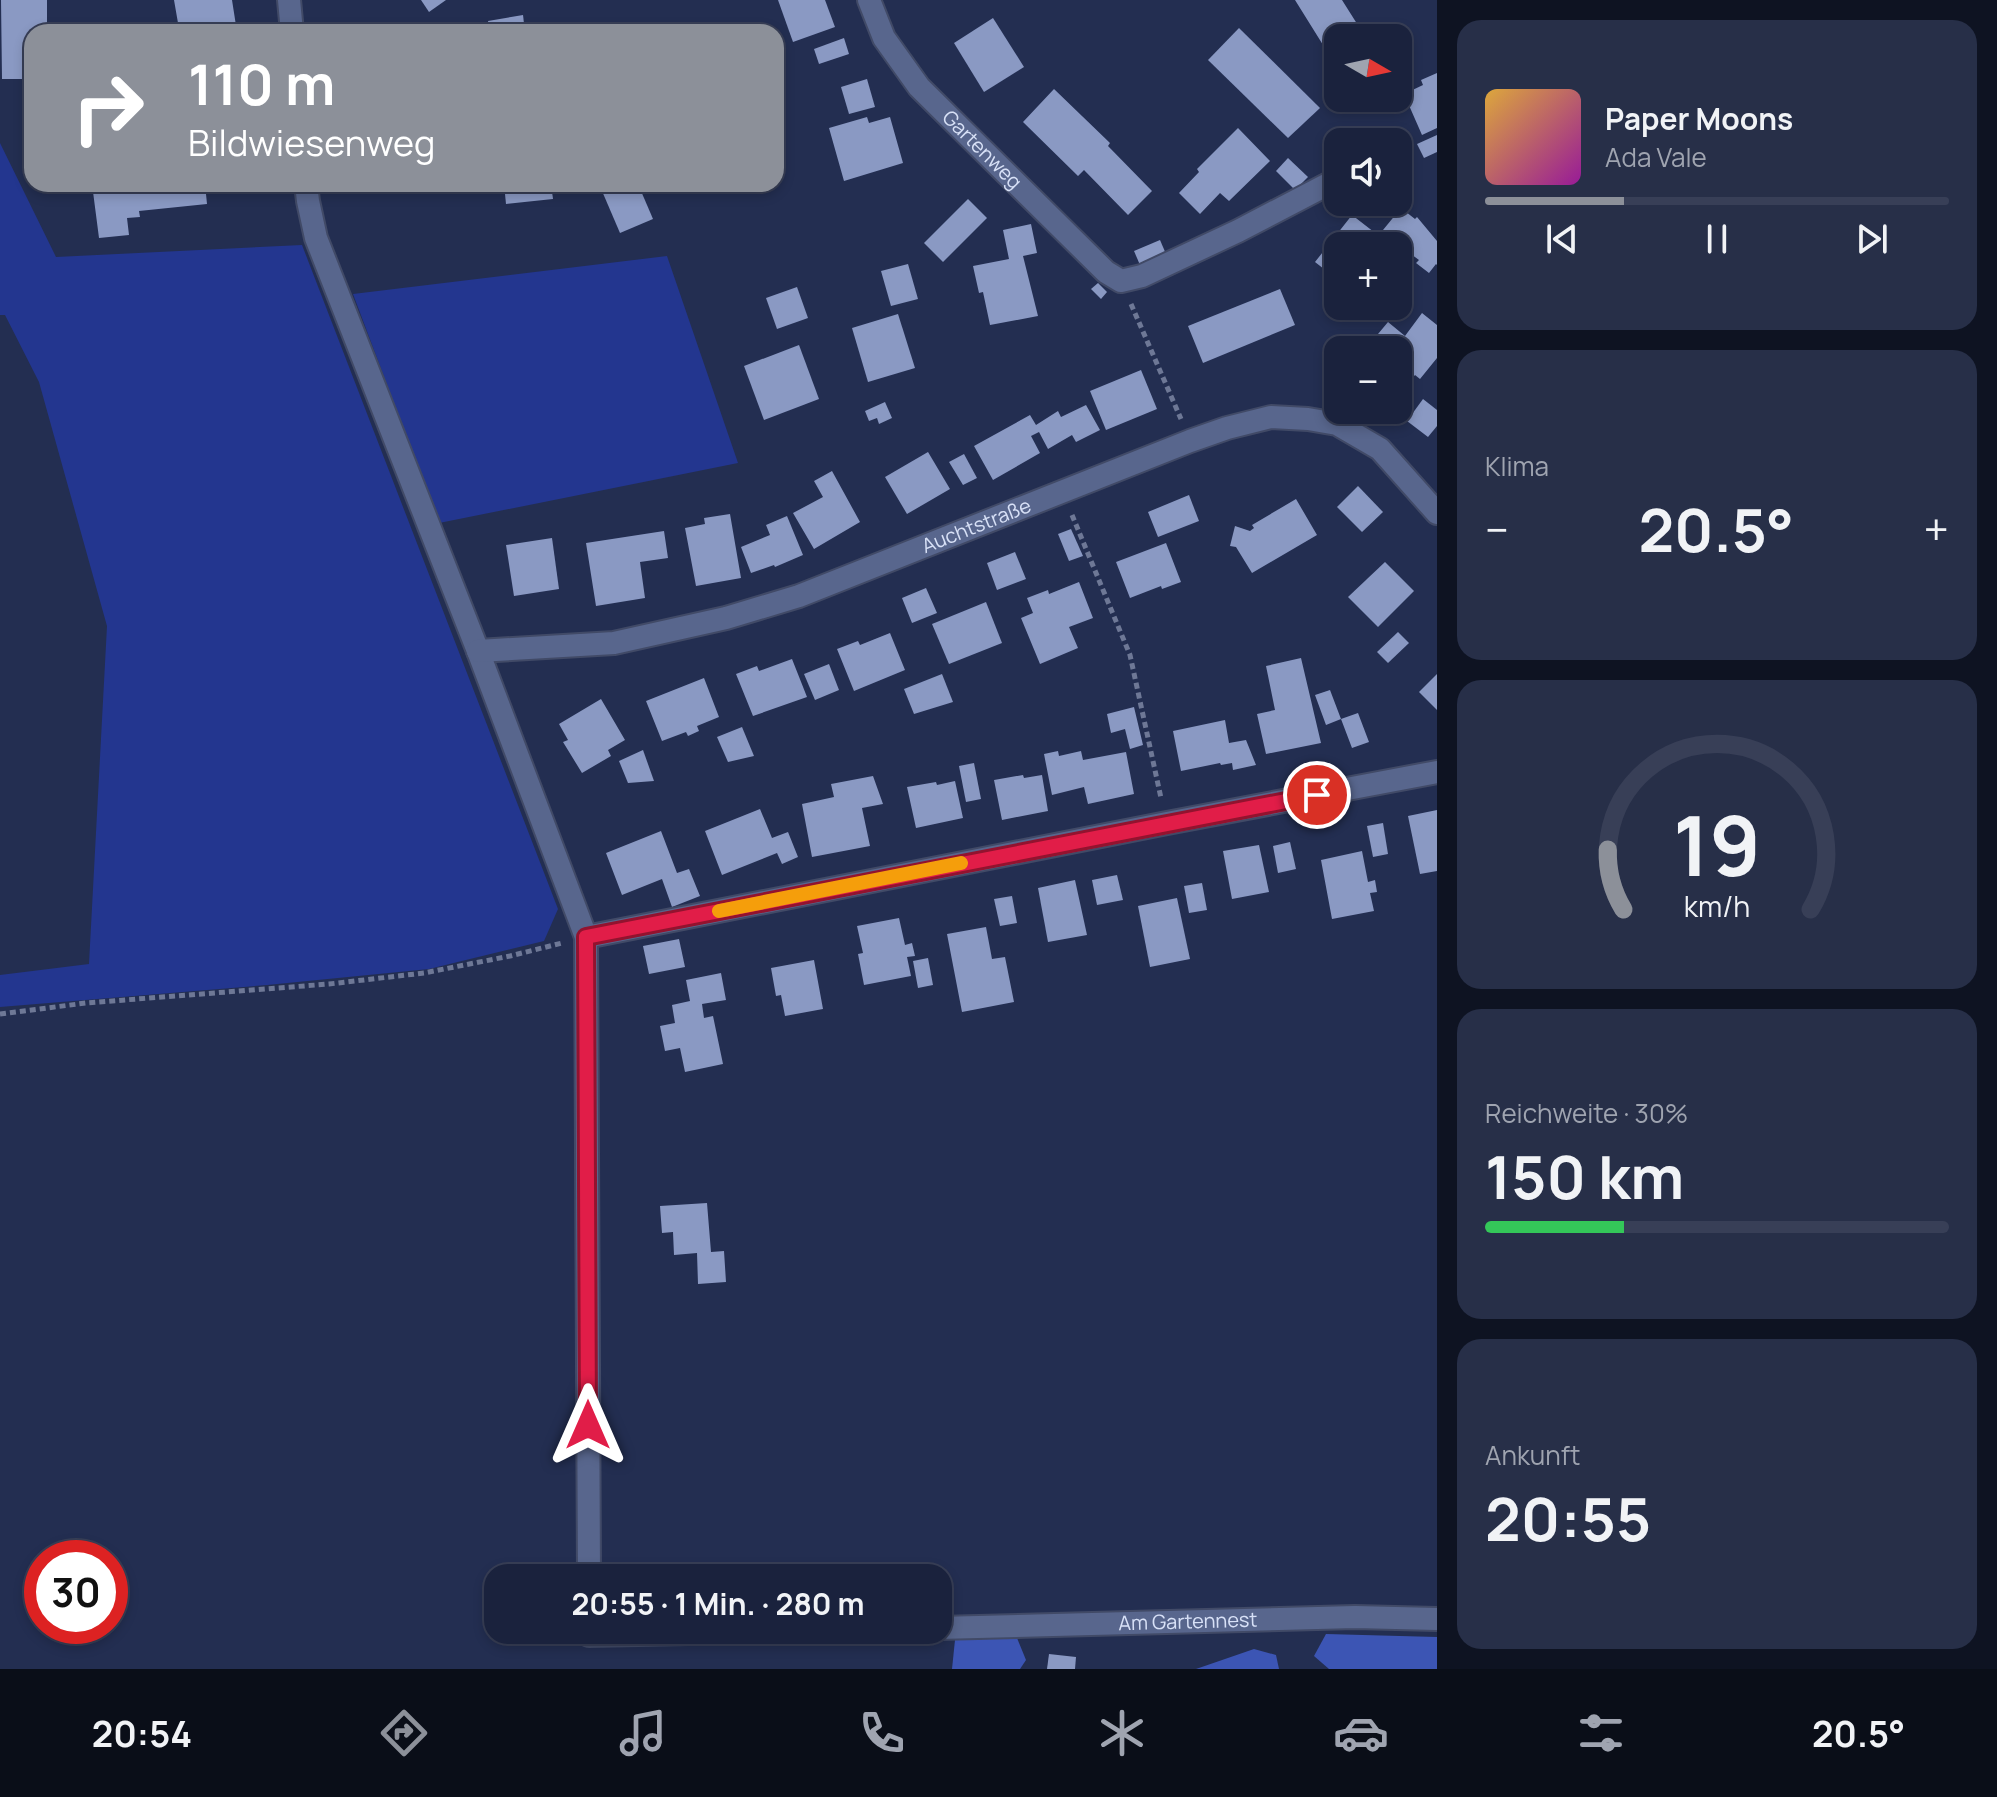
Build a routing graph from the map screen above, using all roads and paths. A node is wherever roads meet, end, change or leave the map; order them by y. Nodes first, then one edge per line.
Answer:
1 (289, 0) edge
2 (869, 0) edge
3 (291, 24) edge
4 (1324, 186) edge
5 (307, 192) edge
6 (1121, 281) junction
7 (1190, 441) junction
8 (1062, 491) junction
9 (1437, 513) edge
10 (478, 651) junction
11 (1437, 772) edge
12 (1167, 823) junction
13 (586, 937) junction
14 (0, 1014) edge
15 (589, 1564) edge
16 (1437, 1619) edge
17 (952, 1628) edge

1 - 3 street
2 - 6 street, Gartenweg
4 - 6 street
5 - 10 street
6 - 7 path
7 - 8 street, Auchtstraße
7 - 9 street, Auchtstraße
8 - 10 street, Auchtstraße
8 - 12 path
10 - 13 street
11 - 12 street
12 - 13 street
13 - 14 path
13 - 15 street
16 - 17 street, Am Gartennest

